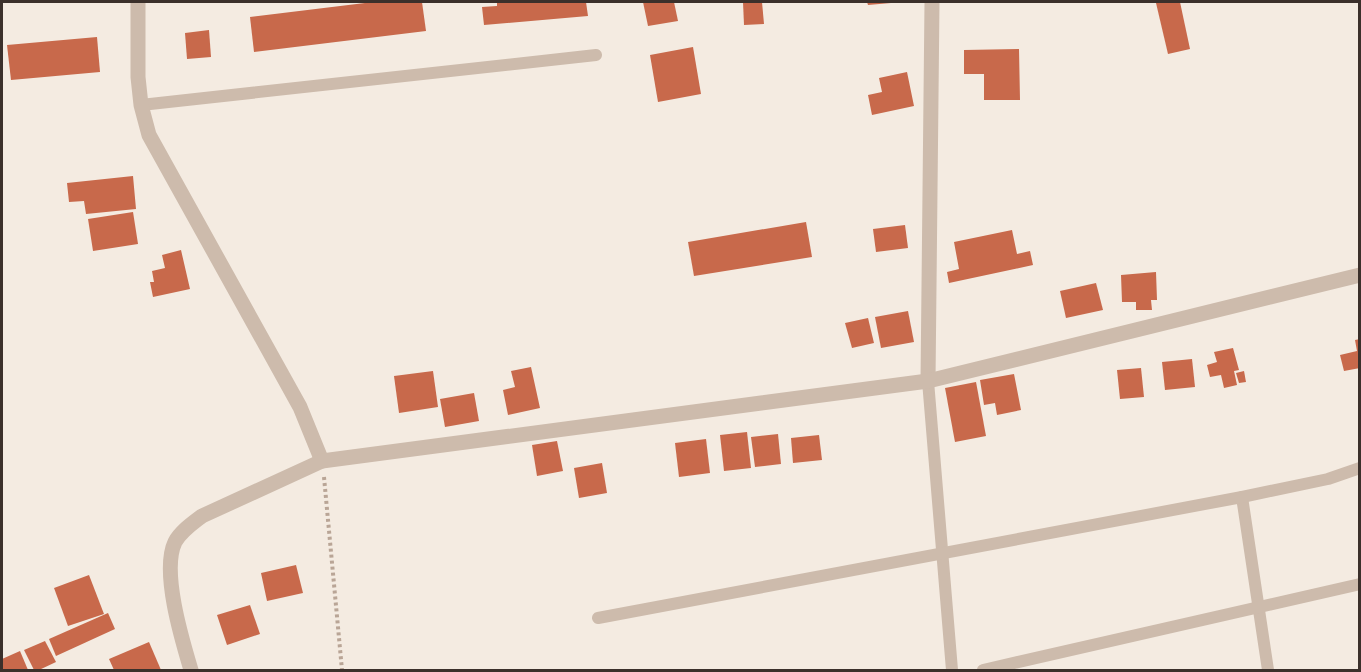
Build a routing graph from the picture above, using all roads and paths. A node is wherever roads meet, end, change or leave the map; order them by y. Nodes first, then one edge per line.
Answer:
1 (138, 2) edge
2 (932, 2) edge
3 (596, 55) dead end
4 (141, 105) junction
5 (1359, 275) edge
6 (928, 381) junction
7 (322, 461) junction
8 (1359, 468) edge
9 (1242, 497) junction
10 (942, 553) junction
11 (1359, 584) edge
12 (1259, 607) junction
13 (598, 618) dead end
14 (191, 670) edge
15 (342, 670) edge
16 (952, 670) edge
17 (983, 670) edge
18 (1268, 670) edge

1 - 4 street
2 - 6 street
3 - 4 lane
4 - 7 street
5 - 6 street
6 - 7 street
6 - 10 lane
7 - 14 street
7 - 15 path
8 - 9 lane
9 - 10 lane
9 - 12 lane
10 - 13 lane
10 - 16 lane
11 - 12 lane
12 - 17 lane
12 - 18 lane

